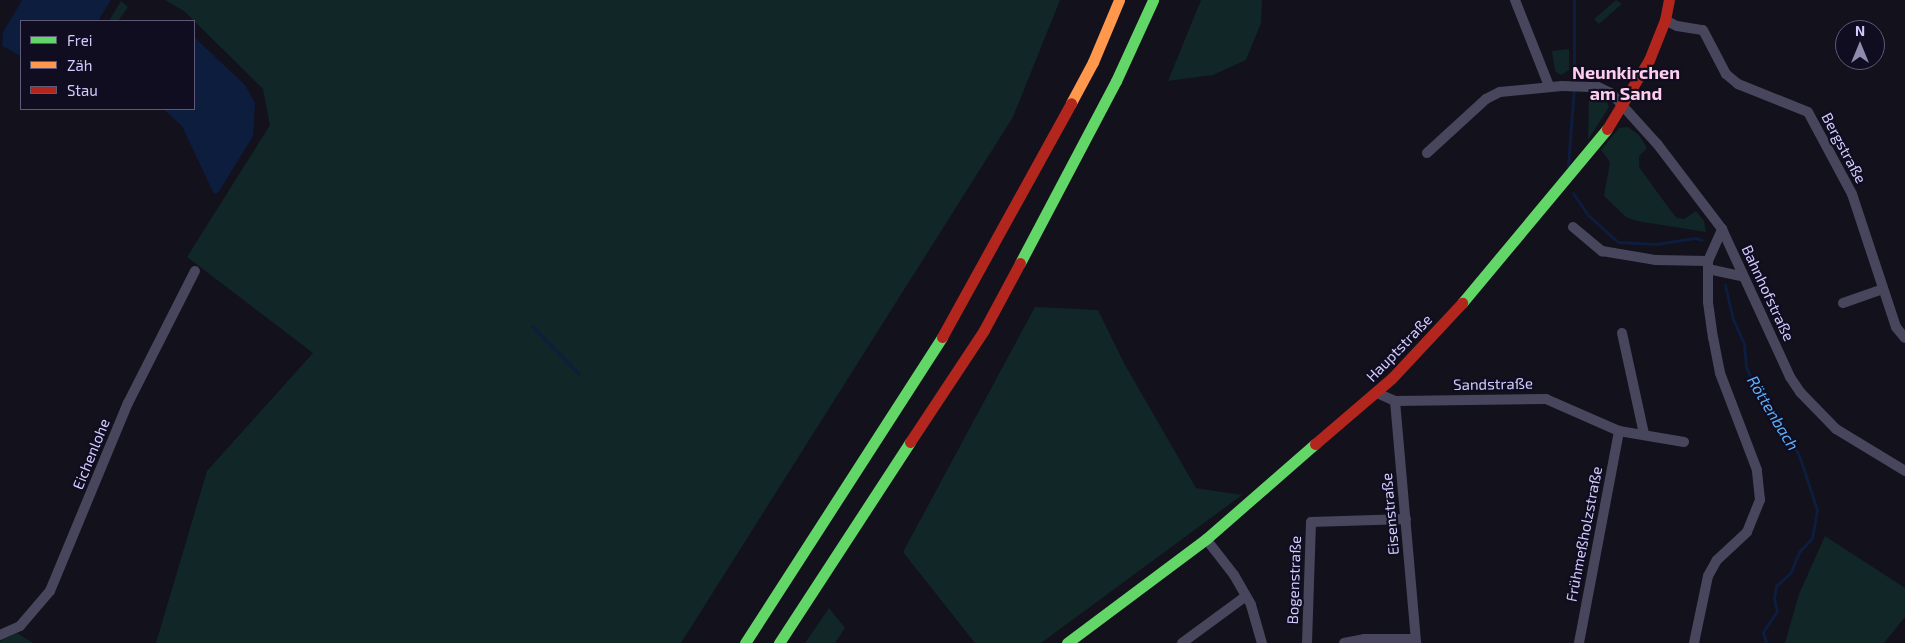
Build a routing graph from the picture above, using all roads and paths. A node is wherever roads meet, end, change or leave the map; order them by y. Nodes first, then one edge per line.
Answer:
1 (1118, 0) edge
2 (1154, 0) edge
3 (1516, 0) edge
4 (1669, 0) edge
5 (1665, 20) junction
6 (1549, 86) junction
7 (1624, 105) junction
8 (1427, 153) dead end
9 (1573, 226) dead end
10 (1722, 229) junction
11 (1708, 265) junction
12 (194, 271) dead end
13 (1742, 276) junction
14 (1882, 289) junction
15 (1843, 303) dead end
16 (1622, 333) dead end
17 (1905, 338) edge
18 (1377, 393) junction
19 (1395, 401) junction
20 (1619, 431) junction
21 (1644, 434) junction
22 (1684, 442) dead end
23 (1905, 471) edge
24 (1406, 520) junction
25 (1206, 539) junction
26 (1246, 596) junction
27 (0, 635) edge
28 (1416, 641) edge
29 (745, 643) edge
30 (779, 643) edge
31 (1067, 643) edge
32 (1182, 643) edge
33 (1262, 643) edge
34 (1308, 643) edge
35 (1344, 643) edge
36 (1579, 643) edge
37 (1694, 643) edge

1 - 29 main road
2 - 30 main road
3 - 6 street
4 - 5 main road, Hauptstraße
5 - 7 main road, Hauptstraße
5 - 14 street, Bergstraße
6 - 7 street, Bahnhofstraße
6 - 8 street
7 - 10 street, Bahnhofstraße
7 - 18 main road, Hauptstraße
9 - 11 street
10 - 11 street
10 - 13 street, Bahnhofstraße
11 - 13 street
11 - 37 street
12 - 27 street, Eichenlohe
13 - 23 street, Bahnhofstraße
14 - 15 street
14 - 17 street, Bergstraße
16 - 21 street
18 - 19 street
18 - 25 main road, Hauptstraße
19 - 20 street, Sandstraße
19 - 24 street, Eisenstraße
20 - 21 street, Sandstraße
20 - 36 street, Frühmeßholzstraße
21 - 22 street, Sandstraße
24 - 28 street, Eisenstraße
24 - 34 street, Bogenstraße
25 - 26 street
25 - 31 main road, Hauptstraße
26 - 32 street
26 - 33 street
28 - 35 street

